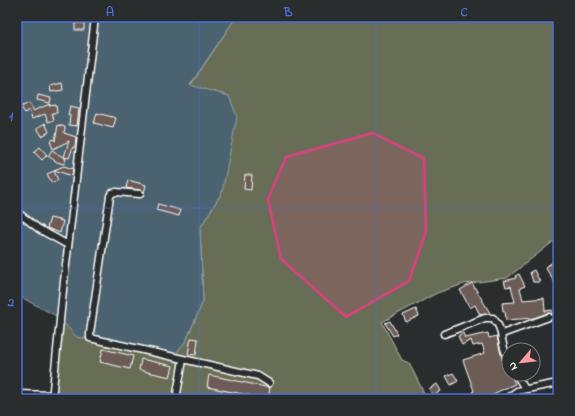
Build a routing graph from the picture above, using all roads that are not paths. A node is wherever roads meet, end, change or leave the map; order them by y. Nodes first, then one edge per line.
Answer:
1 (95, 17) edge
2 (140, 194) dead end
3 (17, 212) edge
4 (68, 245) junction
5 (549, 317) dead end
6 (444, 334) dead end
7 (502, 334) junction
8 (503, 342) edge
9 (183, 360) junction
10 (521, 382) edge
11 (269, 383) dead end
12 (558, 383) edge
13 (525, 389) junction
14 (17, 395) edge
15 (52, 397) edge
16 (22, 399) edge
17 (176, 399) edge
18 (506, 399) edge

1 - 4 street
2 - 9 street
3 - 4 street
4 - 15 street
5 - 7 street
6 - 7 street
7 - 8 street
9 - 11 street
9 - 17 street
10 - 13 street
12 - 13 street
13 - 18 street
14 - 15 street
14 - 16 street

